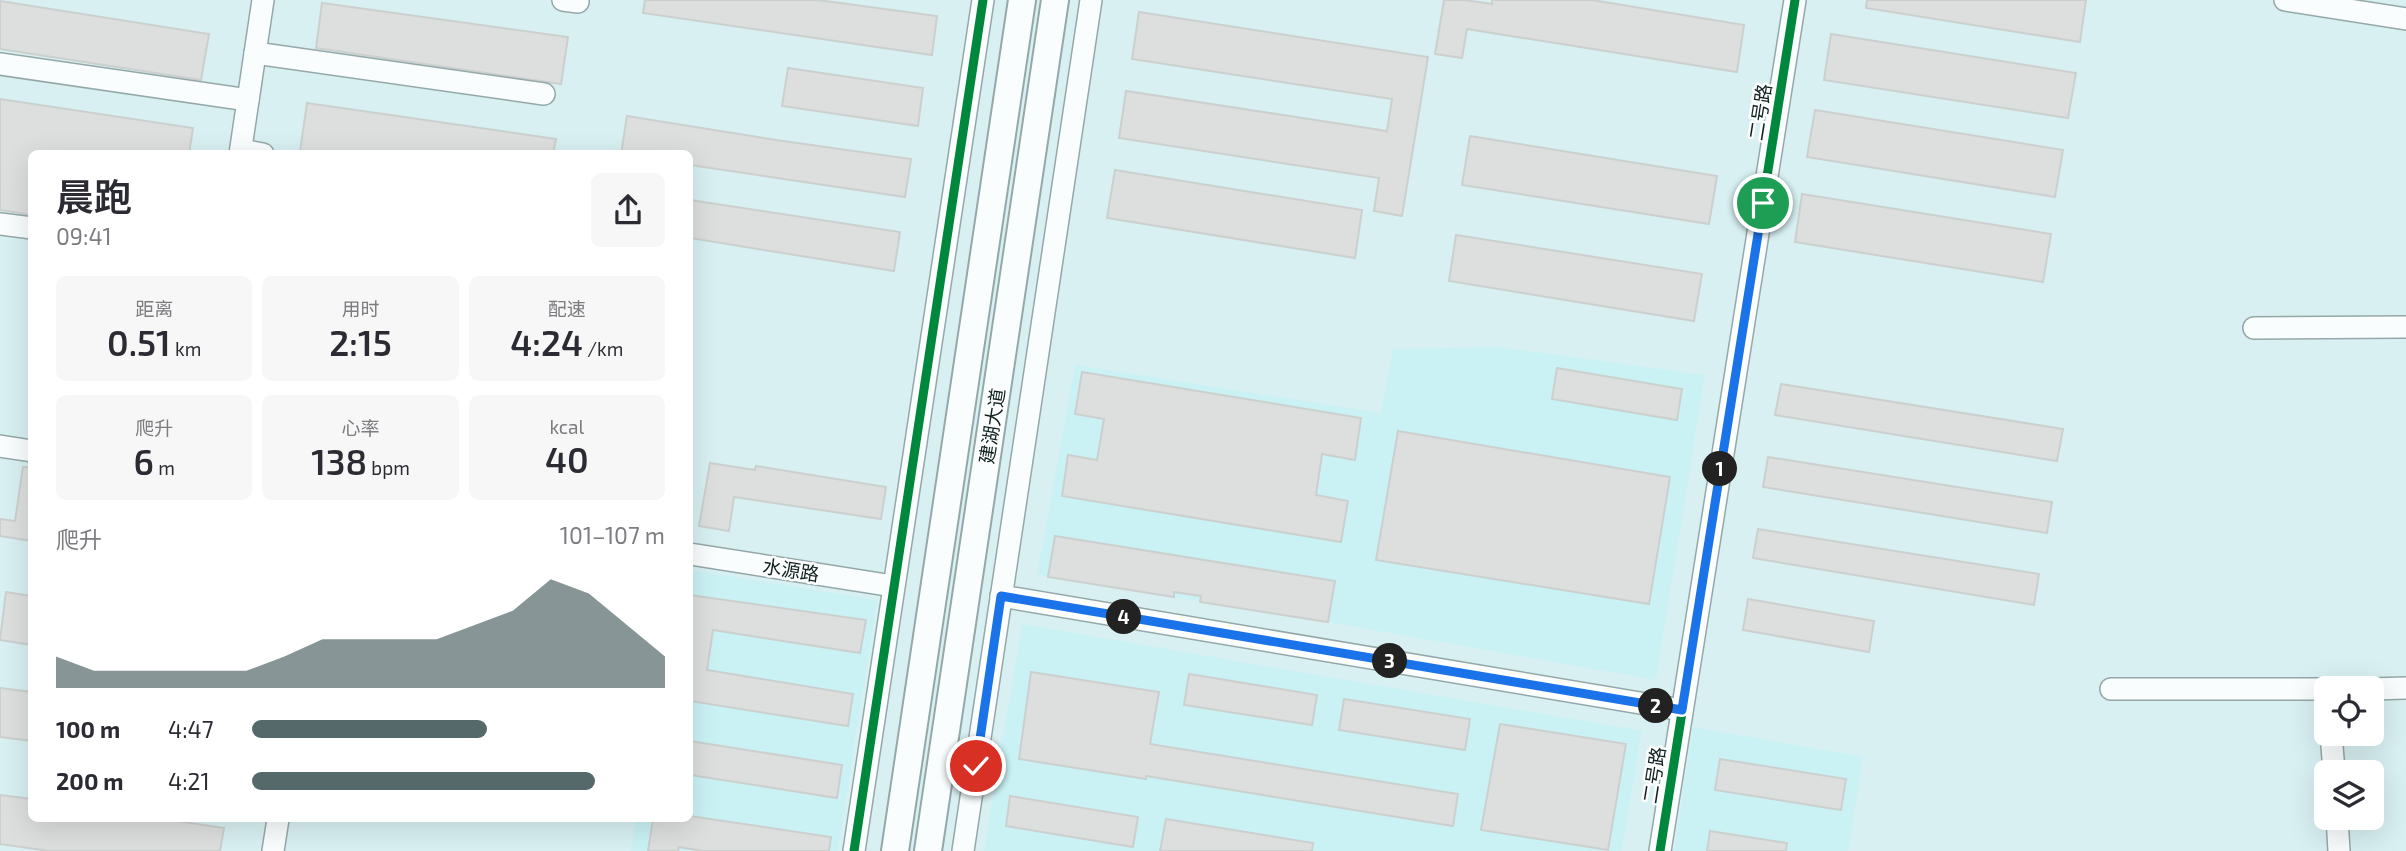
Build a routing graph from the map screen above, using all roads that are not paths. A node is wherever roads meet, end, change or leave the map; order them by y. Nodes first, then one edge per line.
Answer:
1 (263, 0) edge
2 (983, 0) edge
3 (1022, 0) edge
4 (1055, 0) edge
5 (1091, 0) edge
6 (1795, 0) edge
7 (2286, 0) edge
8 (2406, 19) edge
9 (255, 54) junction
10 (0, 64) edge
11 (544, 94) dead end
12 (248, 100) junction
13 (240, 150) edge
14 (0, 223) edge
15 (28, 227) edge
16 (2406, 327) edge
17 (2254, 328) dead end
18 (0, 446) edge
19 (28, 450) edge
20 (693, 554) edge
21 (893, 586) junction
22 (1001, 596) junction
23 (2111, 688) dead end
24 (2406, 688) edge
25 (2314, 689) edge
26 (2384, 689) edge
27 (1682, 710) junction
28 (278, 822) edge
29 (2337, 830) edge
30 (273, 851) edge
31 (854, 851) edge
32 (895, 851) edge
33 (928, 851) edge
34 (963, 851) edge
35 (1660, 851) edge
36 (2339, 851) edge

1 - 9 street
2 - 21 street
3 - 32 main road, 建湖大道
4 - 33 main road, 建湖大道
5 - 22 street
6 - 27 street, 二号路
7 - 8 street
9 - 11 street
9 - 12 street
10 - 12 street
12 - 13 street
14 - 15 street
16 - 17 street
18 - 19 street
20 - 21 street, 水源路
21 - 31 street
22 - 27 street
22 - 34 street
23 - 25 street
24 - 26 street
27 - 35 street, 二号路
28 - 30 street
29 - 36 street

